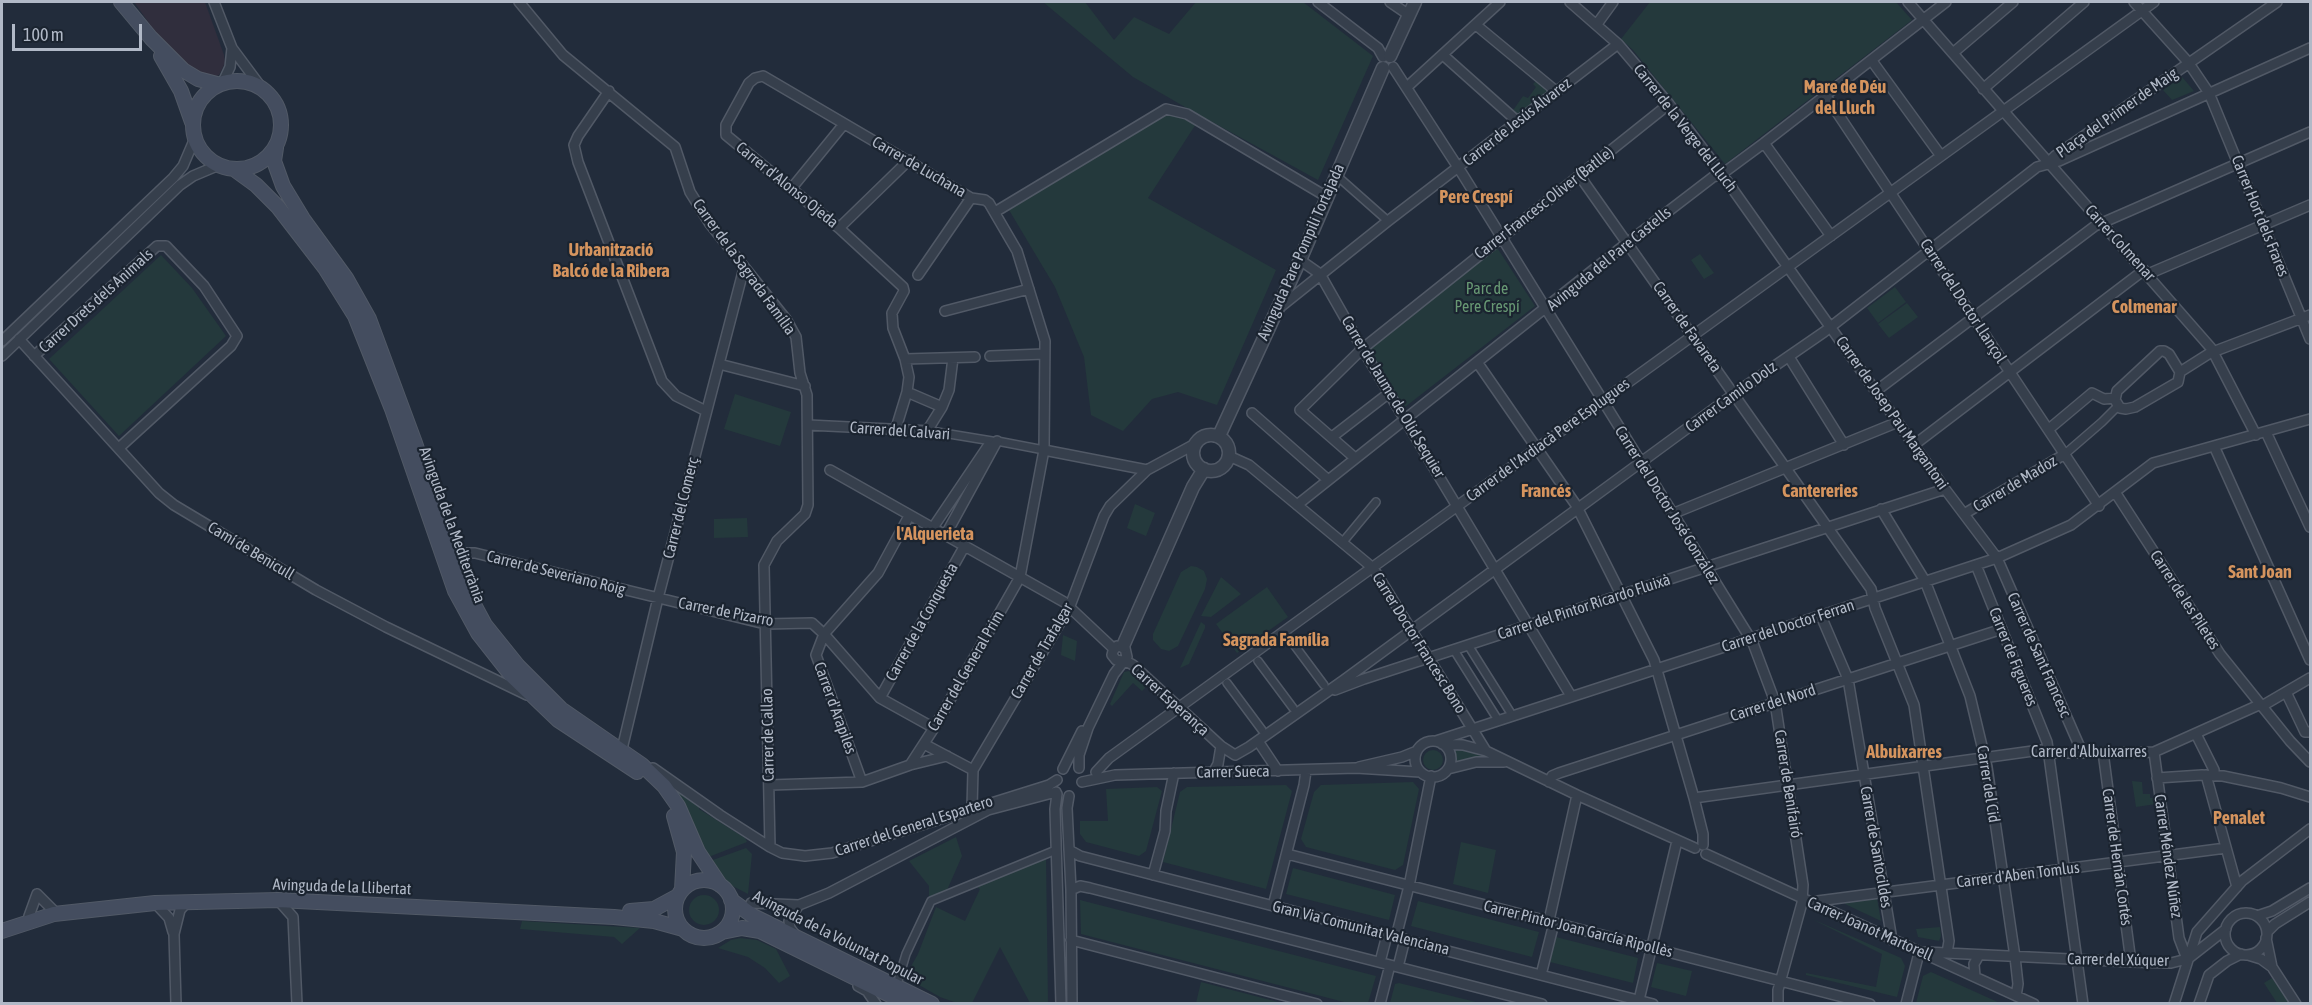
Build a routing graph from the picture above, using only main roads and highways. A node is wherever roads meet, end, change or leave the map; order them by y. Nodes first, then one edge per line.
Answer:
1 (122, 2) edge
2 (151, 38) junction
3 (220, 83) junction
4 (193, 123) junction
5 (276, 148) junction
6 (234, 169) junction
7 (720, 885) junction
8 (680, 893) junction
9 (731, 900) junction
10 (2, 925) edge
11 (683, 929) junction
12 (2, 931) edge
13 (722, 932) junction
14 (793, 941) junction
15 (908, 1004) edge
16 (932, 1004) edge

1 - 2 main road
2 - 3 main road
2 - 4 main road
3 - 4 main road
3 - 5 main road
4 - 6 main road
5 - 6 main road
5 - 7 main road, Avinguda de la Mediterrània
6 - 8 main road, Avinguda de la Mediterrània
7 - 8 main road
7 - 9 main road
8 - 10 main road, Avinguda de la Llibertat
8 - 11 main road
9 - 13 main road
9 - 14 main road, Avinguda de la Voluntat Popular
11 - 12 main road, Avinguda de la Llibertat
11 - 13 main road
13 - 14 main road, Avinguda de la Voluntat Popular
14 - 15 main road, Avinguda de la Voluntat Popular
14 - 16 main road, Avinguda de la Voluntat Popular

